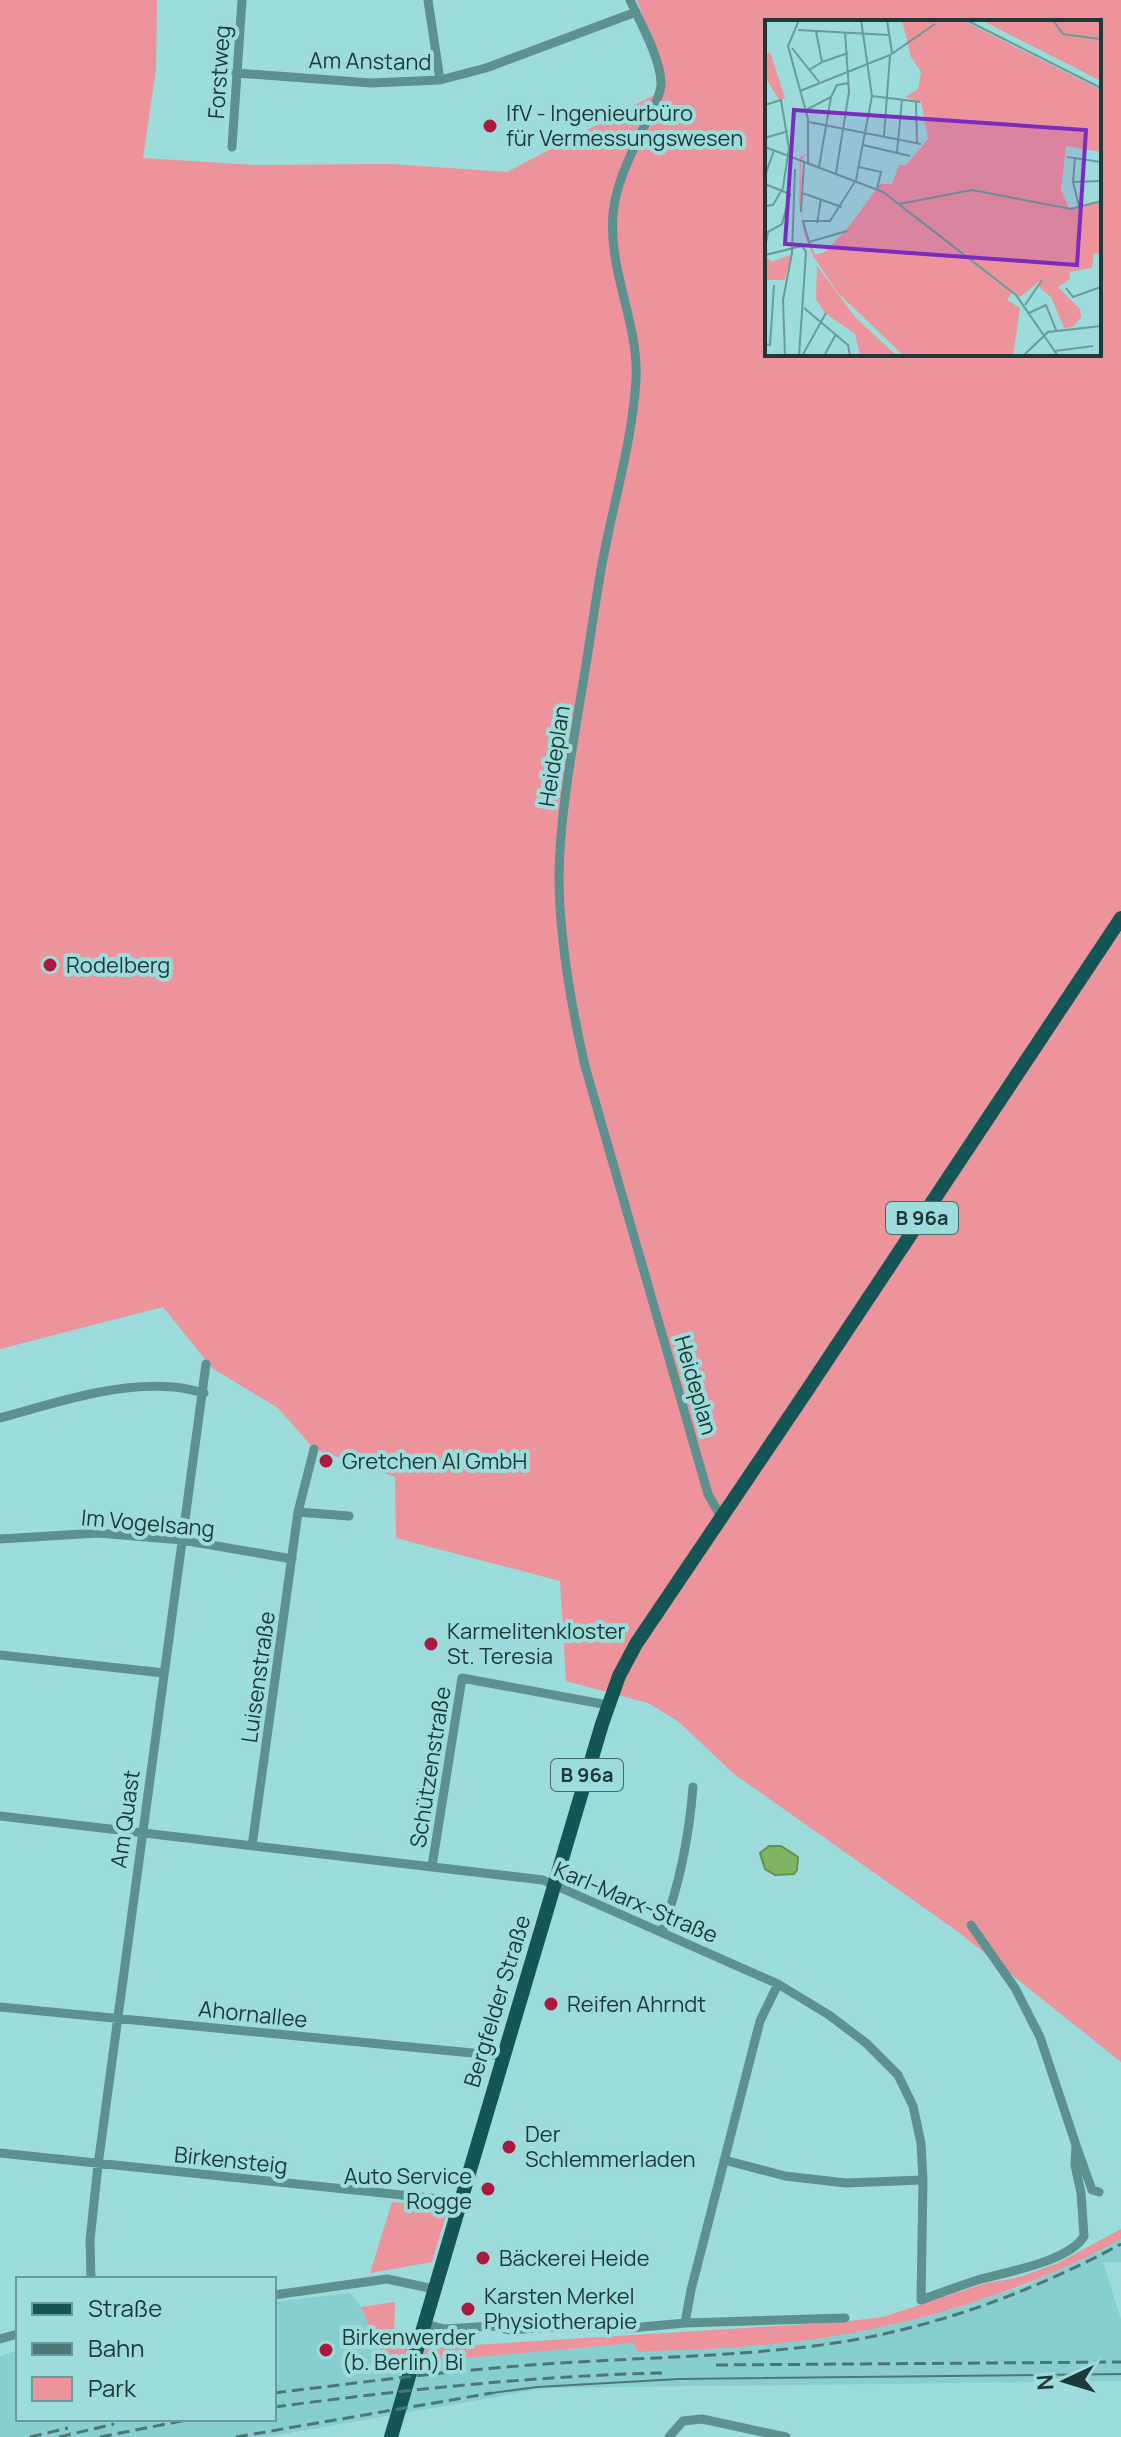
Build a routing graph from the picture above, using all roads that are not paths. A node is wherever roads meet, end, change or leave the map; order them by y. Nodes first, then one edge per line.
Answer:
1 (242, 0) edge
2 (428, 0) edge
3 (630, 0) edge
4 (636, 12) junction
5 (236, 73) junction
6 (440, 80) junction
7 (232, 147) dead end
8 (1121, 918) edge
9 (206, 1364) dead end
10 (204, 1393) junction
11 (0, 1418) edge
12 (314, 1449) dead end
13 (298, 1512) junction
14 (349, 1516) dead end
15 (721, 1517) junction
16 (0, 1539) edge
17 (182, 1540) junction
18 (292, 1559) junction
19 (0, 1655) edge
20 (164, 1673) junction
21 (608, 1705) junction
22 (693, 1787) dead end
23 (0, 1816) edge
24 (141, 1832) junction
25 (252, 1846) junction
26 (432, 1866) junction
27 (555, 1884) junction
28 (971, 1925) dead end
29 (662, 1931) junction
30 (778, 1984) junction
31 (0, 2007) edge
32 (116, 2018) junction
33 (503, 2056) junction
34 (1076, 2145) junction
35 (0, 2153) edge
36 (724, 2160) junction
37 (98, 2165) junction
38 (923, 2180) junction
39 (1099, 2192) dead end
40 (459, 2201) junction
41 (91, 2277) edge
42 (434, 2289) junction
43 (276, 2295) edge
44 (845, 2318) dead end
45 (685, 2323) junction
46 (425, 2324) junction
47 (391, 2437) edge
48 (669, 2437) edge
49 (786, 2437) edge

1 - 5 street, Forstweg
2 - 6 street
3 - 4 street, Heideplan
4 - 6 street, Am Anstand
4 - 15 street, Heideplan
5 - 6 street, Am Anstand
5 - 7 street, Forstweg
8 - 15 main road, B 96a
9 - 10 street, Am Quast
10 - 11 street
10 - 17 street, Am Quast
12 - 13 street, Luisenstraße
13 - 14 street
13 - 18 street, Luisenstraße
15 - 21 main road, Bergfelder Straße / B 96a
16 - 17 street, Im Vogelsang
17 - 18 street, Im Vogelsang
17 - 20 street, Am Quast
18 - 25 street, Luisenstraße
19 - 20 street
20 - 24 street, Am Quast
21 - 26 street, Schützenstraße
21 - 27 main road, Bergfelder Straße / B 96a
22 - 29 street
23 - 24 street, Karl-Marx-Straße
24 - 25 street, Karl-Marx-Straße
24 - 32 street, Am Quast
25 - 26 street, Karl-Marx-Straße
26 - 27 street, Karl-Marx-Straße
27 - 29 street, Karl-Marx-Straße
27 - 33 main road, Bergfelder Straße / B 96a
28 - 34 street
29 - 30 street, Karl-Marx-Straße
30 - 36 street
30 - 38 street, Karl-Marx-Straße
31 - 32 street, Ahornallee
32 - 33 street, Ahornallee
32 - 37 street, Am Quast
33 - 40 main road, Bergfelder Straße / B 96a
34 - 38 street, Karl-Marx-Straße
34 - 39 street
35 - 37 street, Birkensteig
36 - 38 street
36 - 45 street
37 - 40 street, Birkensteig
37 - 41 street, Am Quast
40 - 42 main road, Bergfelder Straße / B 96a
42 - 43 street
42 - 46 main road, Bergfelder Straße / B 96a
44 - 45 street
45 - 46 street
46 - 47 main road, Bergfelder Straße / B 96a
48 - 49 street

